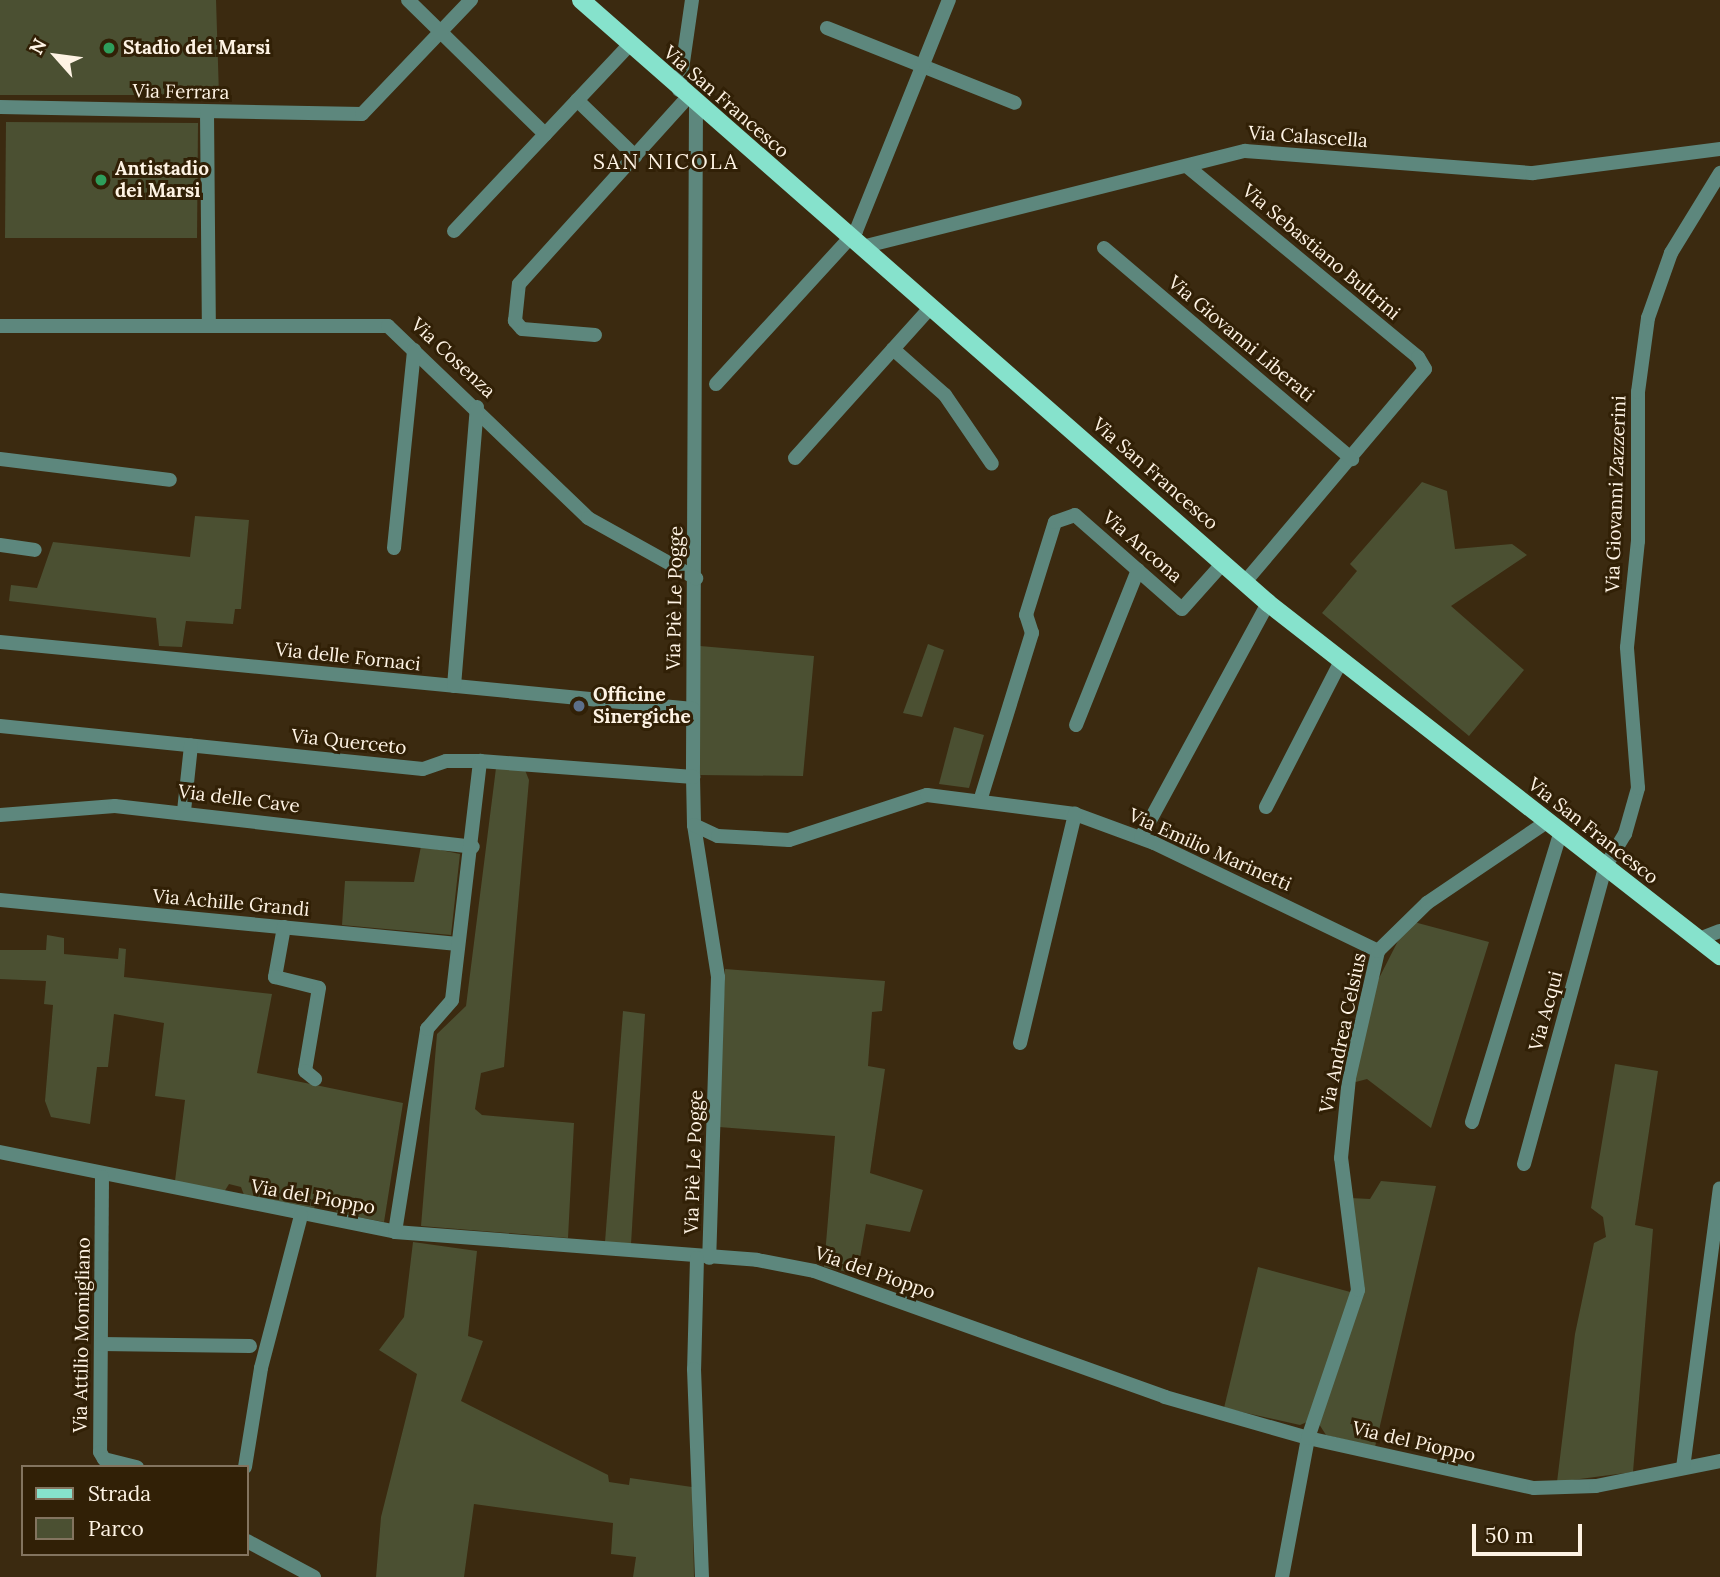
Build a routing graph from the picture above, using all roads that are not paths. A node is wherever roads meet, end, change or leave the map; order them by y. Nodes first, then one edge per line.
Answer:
1 (408, 0) edge
2 (471, 0) edge
3 (581, 0) edge
4 (692, 0) edge
5 (949, 0) edge
6 (827, 28) dead end
7 (440, 33) junction
8 (629, 45) junction
9 (922, 68) junction
10 (688, 97) junction
11 (577, 100) junction
12 (1015, 103) dead end
13 (0, 107) edge
14 (207, 112) junction
15 (545, 134) junction
16 (1720, 149) edge
17 (635, 156) junction
18 (1188, 167) junction
19 (1720, 173) edge
20 (454, 231) dead end
21 (856, 242) junction
22 (1104, 248) dead end
23 (931, 307) junction
24 (209, 324) junction
25 (0, 326) edge
26 (595, 335) dead end
27 (893, 349) junction
28 (414, 350) junction
29 (716, 384) dead end
30 (478, 407) junction
31 (795, 458) dead end
32 (1352, 458) junction
33 (0, 459) edge
34 (992, 464) dead end
35 (170, 480) dead end
36 (0, 545) edge
37 (394, 548) dead end
38 (35, 550) dead end
39 (1224, 562) junction
40 (1138, 570) junction
41 (696, 579) junction
42 (1246, 580) junction
43 (1268, 603) junction
44 (0, 642) edge
45 (1340, 663) junction
46 (454, 686) junction
47 (692, 709) junction
48 (1076, 725) dead end
49 (0, 726) edge
50 (191, 745) junction
51 (480, 761) junction
52 (693, 777) junction
53 (979, 801) junction
54 (1266, 807) dead end
55 (184, 811) junction
56 (1075, 814) junction
57 (0, 816) edge
58 (694, 825) junction
59 (1554, 826) junction
60 (1141, 837) junction
61 (472, 847) junction
62 (1605, 867) junction
63 (0, 900) edge
64 (284, 927) junction
65 (1720, 931) edge
66 (1699, 939) junction
67 (458, 944) junction
68 (1378, 951) junction
69 (1720, 956) edge
70 (1020, 1043) dead end
71 (315, 1079) dead end
72 (1472, 1122) dead end
73 (0, 1152) edge
74 (1524, 1164) dead end
75 (102, 1177) junction
76 (1720, 1188) edge
77 (301, 1215) junction
78 (395, 1232) junction
79 (703, 1258) junction
80 (101, 1344) junction
81 (250, 1346) dead end
82 (1308, 1438) junction
83 (1720, 1461) edge
84 (128, 1465) edge
85 (245, 1465) edge
86 (1683, 1468) junction
87 (248, 1542) edge
88 (314, 1577) edge
89 (702, 1577) edge
90 (1282, 1577) edge

1 - 7 street
2 - 7 street
3 - 8 main road, Via San Francesco
4 - 10 street, Via Piè Le Pogge
5 - 9 street
6 - 9 street
7 - 14 street, Via Ferrara
7 - 15 street
8 - 10 main road, Via San Francesco
8 - 11 street
9 - 12 street
9 - 21 street
10 - 17 street
10 - 21 main road, Via San Francesco
10 - 41 street, Via Piè Le Pogge
11 - 15 street
11 - 17 street
13 - 14 street, Via Ferrara
14 - 24 street
15 - 20 street
16 - 18 street, Via Calascella
17 - 26 street
18 - 21 street, Via Calascella
18 - 32 street, Via Sebastiano Bultrini
19 - 62 street, Via Giovanni Zazzerini
21 - 23 main road, Via San Francesco
21 - 29 street
22 - 32 street, Via Giovanni Liberati
23 - 27 street
23 - 39 main road, Via San Francesco
24 - 25 street, Via Cosenza
24 - 28 street, Via Cosenza
27 - 31 street
27 - 34 street
28 - 30 street, Via Cosenza
28 - 37 street
30 - 41 street, Via Cosenza
30 - 46 street
32 - 42 street
33 - 35 street
36 - 38 street
39 - 40 street, Via Ancona
39 - 42 main road, Via San Francesco
40 - 48 street
40 - 53 street, Via Ancona
41 - 47 street, Via Piè Le Pogge
42 - 43 main road, Via San Francesco
43 - 45 main road, Via San Francesco
43 - 60 street
44 - 46 street, Via delle Fornaci
45 - 54 street
45 - 59 main road, Via San Francesco
46 - 47 street, Via delle Fornaci
47 - 52 street, Via Piè Le Pogge
49 - 50 street, Via Querceto
50 - 51 street, Via Querceto
50 - 55 street
51 - 52 street, Via Querceto
51 - 61 street
52 - 58 street, Via Piè Le Pogge
53 - 56 street, Via Emilio Marinetti
53 - 58 street, Via Emilio Marinetti
55 - 57 street, Via delle Cave
55 - 61 street, Via delle Cave
56 - 60 street, Via Emilio Marinetti
56 - 70 street
58 - 79 street, Via Piè Le Pogge
59 - 62 main road, Via San Francesco
59 - 68 street, Via Andrea Celsius
59 - 72 street
60 - 68 street, Via Emilio Marinetti
61 - 67 street
62 - 66 main road, Via San Francesco
62 - 74 street, Via Acqui
63 - 64 street, Via Achille Grandi
64 - 67 street, Via Achille Grandi
64 - 71 street
65 - 66 street
66 - 69 main road, Via San Francesco
67 - 78 street
68 - 82 street, Via Andrea Celsius
73 - 75 street, Via del Pioppo
75 - 77 street, Via del Pioppo
75 - 80 street, Via Attilio Momigliano
76 - 86 street
77 - 78 street, Via del Pioppo
77 - 85 street
78 - 79 street, Via del Pioppo
79 - 82 street, Via del Pioppo
79 - 89 street, Via Piè Le Pogge
80 - 81 street
80 - 84 street, Via Attilio Momigliano
82 - 86 street, Via del Pioppo
82 - 90 street, Via Andrea Celsius
83 - 86 street, Via del Pioppo
87 - 88 street

